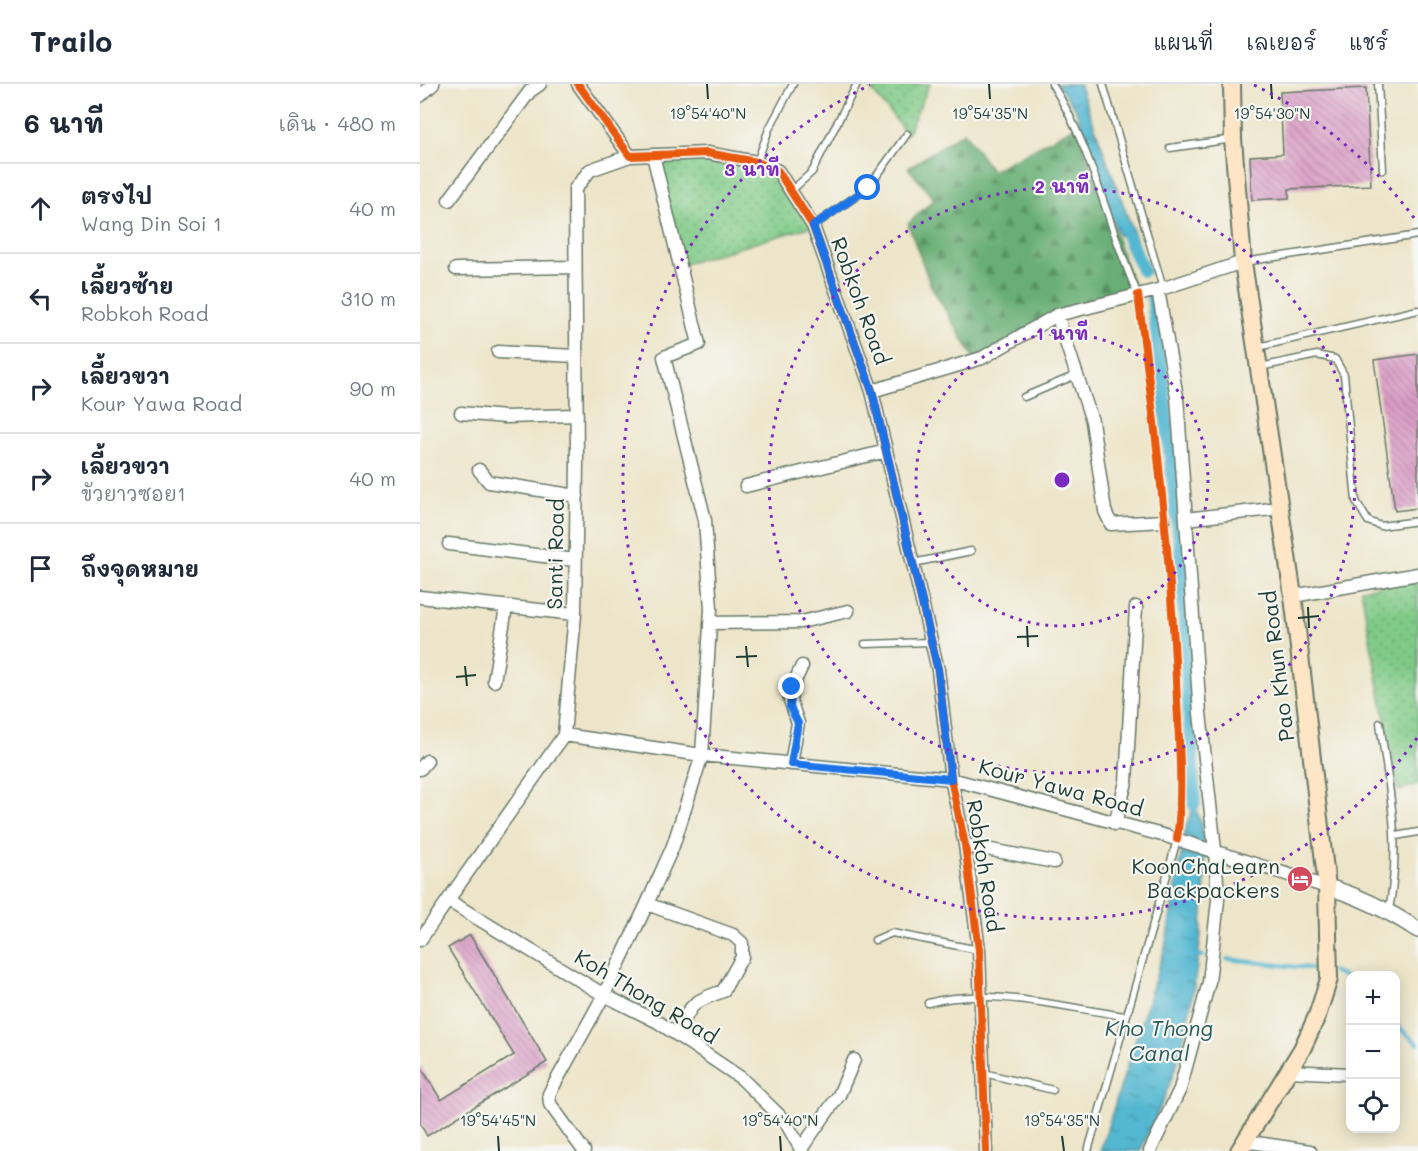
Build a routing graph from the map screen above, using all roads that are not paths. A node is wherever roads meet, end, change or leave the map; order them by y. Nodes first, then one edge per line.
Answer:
1 (432, 84) edge
2 (540, 84) edge
3 (578, 84) edge
4 (793, 84) edge
5 (856, 84) edge
6 (1052, 84) edge
7 (1103, 84) edge
8 (1232, 84) edge
9 (1378, 84) edge
10 (420, 96) edge
11 (907, 134) dead end
12 (1233, 139) junction
13 (1170, 148) dead end
14 (653, 154) junction
15 (630, 156) junction
16 (757, 162) junction
17 (1383, 170) dead end
18 (791, 191) junction
19 (449, 200) dead end
20 (813, 226) junction
21 (1418, 235) edge
22 (1243, 262) junction
23 (574, 267) junction
24 (456, 269) dead end
25 (1160, 289) junction
26 (1138, 295) junction
27 (1418, 310) edge
28 (1057, 315) junction
29 (1257, 347) junction
30 (498, 352) dead end
31 (576, 356) junction
32 (1260, 368) junction
33 (1076, 375) junction
34 (872, 391) junction
35 (1024, 397) dead end
36 (461, 413) dead end
37 (576, 415) junction
38 (886, 450) junction
39 (479, 470) dead end
40 (746, 486) dead end
41 (577, 496) junction
42 (1280, 508) junction
43 (1186, 519) junction
44 (1418, 520) edge
45 (1164, 521) dead end
46 (449, 544) dead end
47 (971, 551) dead end
48 (575, 560) junction
49 (912, 563) junction
50 (1418, 574) edge
51 (1293, 596) junction
52 (420, 597) edge
53 (506, 607) junction
54 (1136, 607) dead end
55 (848, 612) dead end
56 (575, 614) junction
57 (710, 623) junction
58 (931, 642) junction
59 (865, 644) dead end
60 (802, 666) dead end
61 (494, 681) dead end
62 (1380, 723) dead end
63 (564, 735) junction
64 (702, 755) junction
65 (791, 764) junction
66 (951, 779) junction
67 (1115, 824) junction
68 (1418, 832) edge
69 (1396, 836) junction
70 (1177, 839) junction
71 (965, 845) junction
72 (1215, 850) junction
73 (1054, 862) dead end
74 (1327, 887) junction
75 (449, 901) junction
76 (647, 904) junction
77 (1389, 910) junction
78 (1418, 930) edge
79 (875, 939) dead end
80 (420, 940) edge
81 (979, 950) junction
82 (604, 995) junction
83 (981, 995) junction
84 (928, 1003) dead end
85 (1126, 1017) junction
86 (677, 1035) junction
87 (854, 1060) dead end
88 (1288, 1071) junction
89 (984, 1073) junction
90 (1346, 1074) edge
91 (1053, 1090) dead end
92 (1241, 1146) edge
93 (801, 1150) edge
94 (584, 1151) edge
95 (986, 1151) edge
96 (1088, 1151) edge
97 (1150, 1151) edge
98 (1310, 1151) edge

1 - 10 street
2 - 19 street
3 - 15 street
4 - 16 lane
5 - 18 lane
6 - 26 lane
7 - 25 lane
8 - 12 main road, Pao Khun Road
9 - 17 lane
11 - 20 lane
12 - 13 lane
12 - 22 main road, Pao Khun Road
14 - 15 street, Robkoh Road
14 - 16 street, Robkoh Road
14 - 57 street
15 - 23 street, Santi Road
16 - 18 street, Robkoh Road
18 - 20 street, Robkoh Road
20 - 34 street, Robkoh Road
21 - 22 lane
22 - 25 street
22 - 29 main road, Pao Khun Road
23 - 24 street
23 - 31 street, Santi Road
25 - 26 street
25 - 43 street
26 - 28 street
27 - 29 lane
28 - 33 street
28 - 34 street
29 - 32 main road, Pao Khun Road
30 - 31 street
31 - 37 street, Santi Road
32 - 42 main road, Pao Khun Road
32 - 44 lane
33 - 35 lane
33 - 45 street
34 - 38 street, Robkoh Road
36 - 37 street
37 - 41 street, Santi Road
38 - 40 street
38 - 49 street, Robkoh Road
39 - 41 street
41 - 48 street, Santi Road
42 - 43 street
42 - 51 main road, Pao Khun Road
43 - 72 street
46 - 48 street
47 - 49 lane
48 - 56 street, Santi Road
49 - 58 street, Robkoh Road
50 - 51 street
51 - 74 main road, Pao Khun Road
52 - 53 street
53 - 56 street
53 - 61 street
54 - 67 street
55 - 57 street
56 - 63 street, Santi Road
57 - 64 street
58 - 59 lane
58 - 66 street, Robkoh Road
60 - 65 street
62 - 69 lane
63 - 64 street, Kour Yawa Road
63 - 75 street, Santi Road
64 - 65 street, Kour Yawa Road
64 - 76 street
65 - 66 street, Kour Yawa Road
66 - 67 street, Kour Yawa Road
66 - 71 street, Robkoh Road
67 - 70 street, Kour Yawa Road
68 - 69 lane
69 - 77 lane
70 - 72 street, Kour Yawa Road
70 - 85 lane
71 - 73 street
71 - 81 street, Robkoh Road
72 - 74 street, Kour Yawa Road
72 - 97 street
74 - 77 street
74 - 88 main road, Pao Khun Road
75 - 80 street, Santi Road
75 - 82 street, Koh Thong Road
76 - 82 street
76 - 86 street
77 - 78 street
79 - 81 lane
81 - 83 street, Robkoh Road
82 - 86 street, Koh Thong Road
82 - 94 street
83 - 84 lane
83 - 85 lane
83 - 89 street, Robkoh Road
85 - 96 lane
86 - 93 street, Koh Thong Road
87 - 93 street
88 - 90 street
88 - 92 main road, Pao Khun Road
89 - 91 lane
89 - 95 street, Robkoh Road
92 - 98 street

